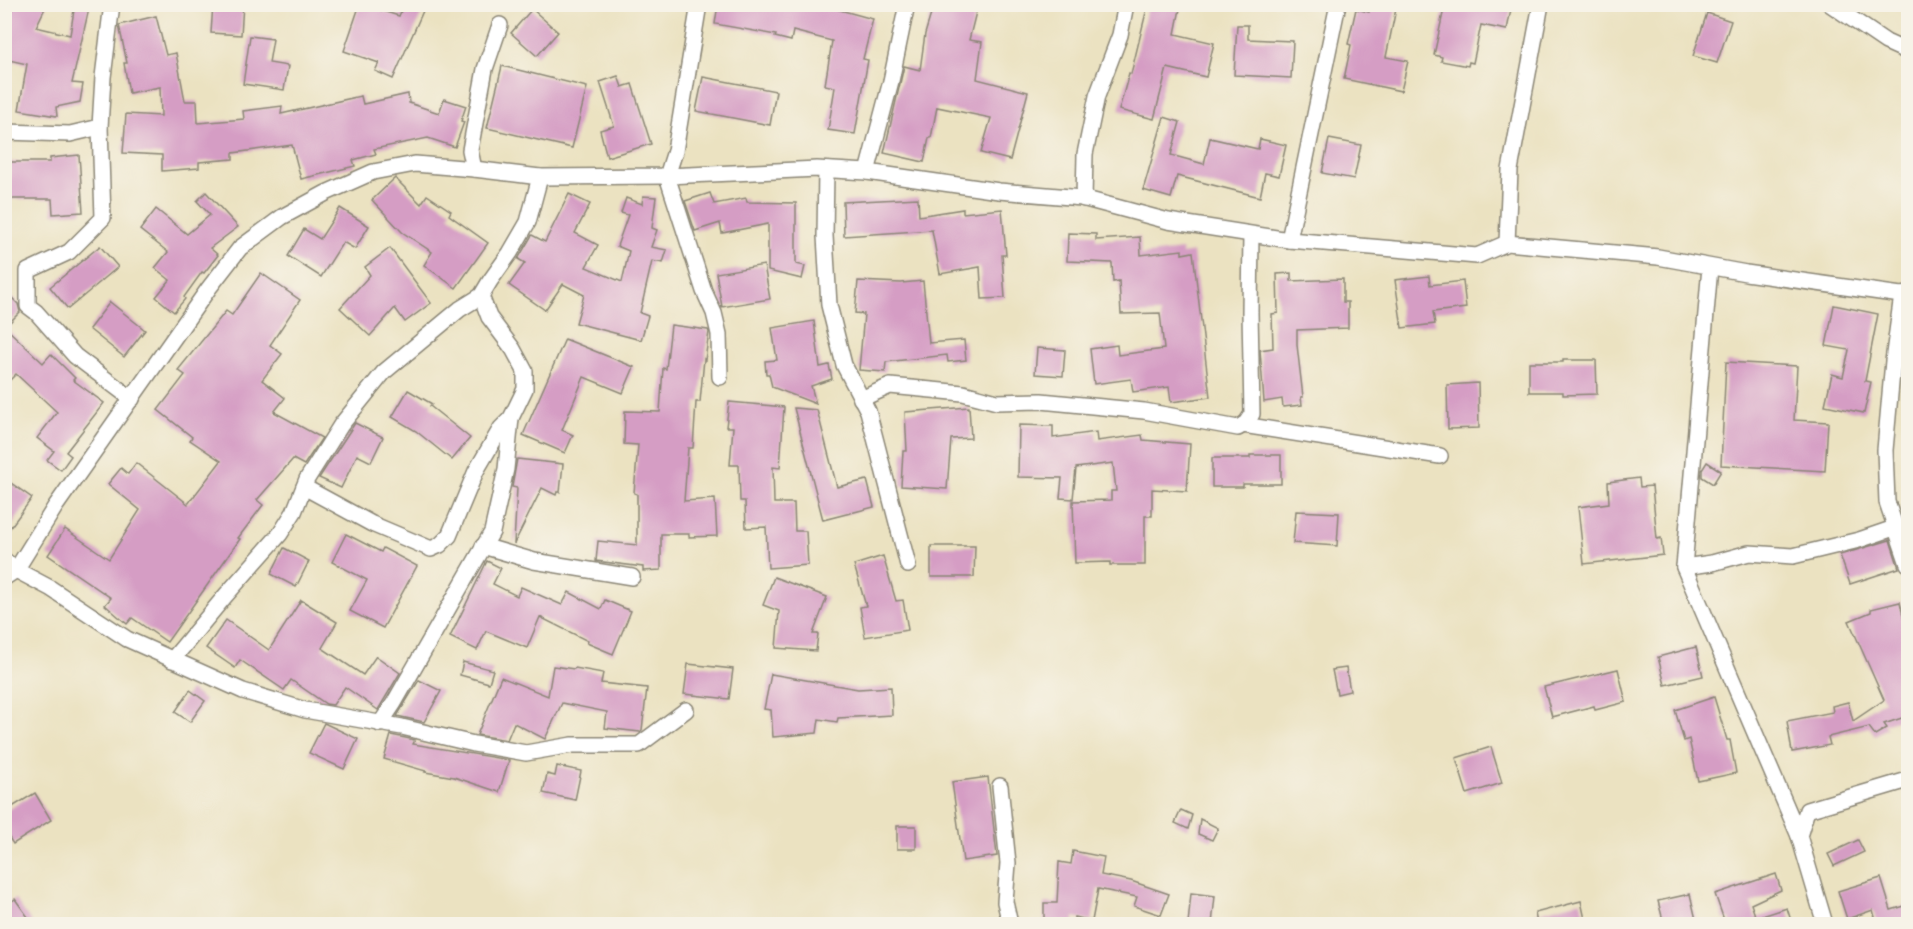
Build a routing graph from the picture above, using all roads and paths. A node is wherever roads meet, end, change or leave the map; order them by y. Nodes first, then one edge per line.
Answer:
1 (112, 4) edge
2 (699, 4) edge
3 (907, 4) edge
4 (1126, 4) edge
5 (1338, 4) edge
6 (1541, 4) edge
7 (1830, 4) edge
8 (500, 25) dead end
9 (1908, 52) edge
10 (100, 128) junction
11 (4, 132) edge
12 (474, 169) junction
13 (826, 170) junction
14 (867, 172) junction
15 (667, 176) junction
16 (540, 177) junction
17 (1084, 199) junction
18 (1251, 235) junction
19 (1289, 240) junction
20 (1507, 243) junction
21 (1710, 267) junction
22 (1906, 295) edge
23 (481, 296) junction
24 (720, 377) dead end
25 (132, 399) junction
26 (861, 399) junction
27 (511, 418) junction
28 (1243, 425) junction
29 (1440, 456) dead end
30 (304, 487) junction
31 (1897, 527) junction
32 (483, 546) junction
33 (1908, 564) edge
34 (908, 565) dead end
35 (1684, 567) junction
36 (8, 569) edge
37 (632, 577) dead end
38 (172, 660) junction
39 (686, 710) dead end
40 (380, 724) junction
41 (1908, 780) edge
42 (1000, 786) dead end
43 (1799, 836) junction
44 (1011, 924) edge
45 (1825, 924) edge

1 - 10 street
2 - 15 street
3 - 14 street
4 - 17 street
5 - 19 street
6 - 20 street
7 - 9 street
8 - 12 street
10 - 11 street
10 - 25 street
12 - 16 street
12 - 25 street
13 - 14 street
13 - 15 street
13 - 26 street
14 - 17 street
15 - 16 street
15 - 24 street
16 - 23 street
17 - 18 street
18 - 19 street
18 - 28 street
19 - 20 street
20 - 21 street
21 - 22 street
21 - 35 street
22 - 31 street
23 - 27 street
23 - 30 street
25 - 36 street
26 - 28 street
26 - 34 street
27 - 30 street
27 - 32 street
28 - 29 street
30 - 38 street
31 - 33 street
31 - 35 street
32 - 37 street
32 - 40 street
35 - 43 street
36 - 38 street
38 - 40 street
39 - 40 street
41 - 43 street
42 - 44 street
43 - 45 street

